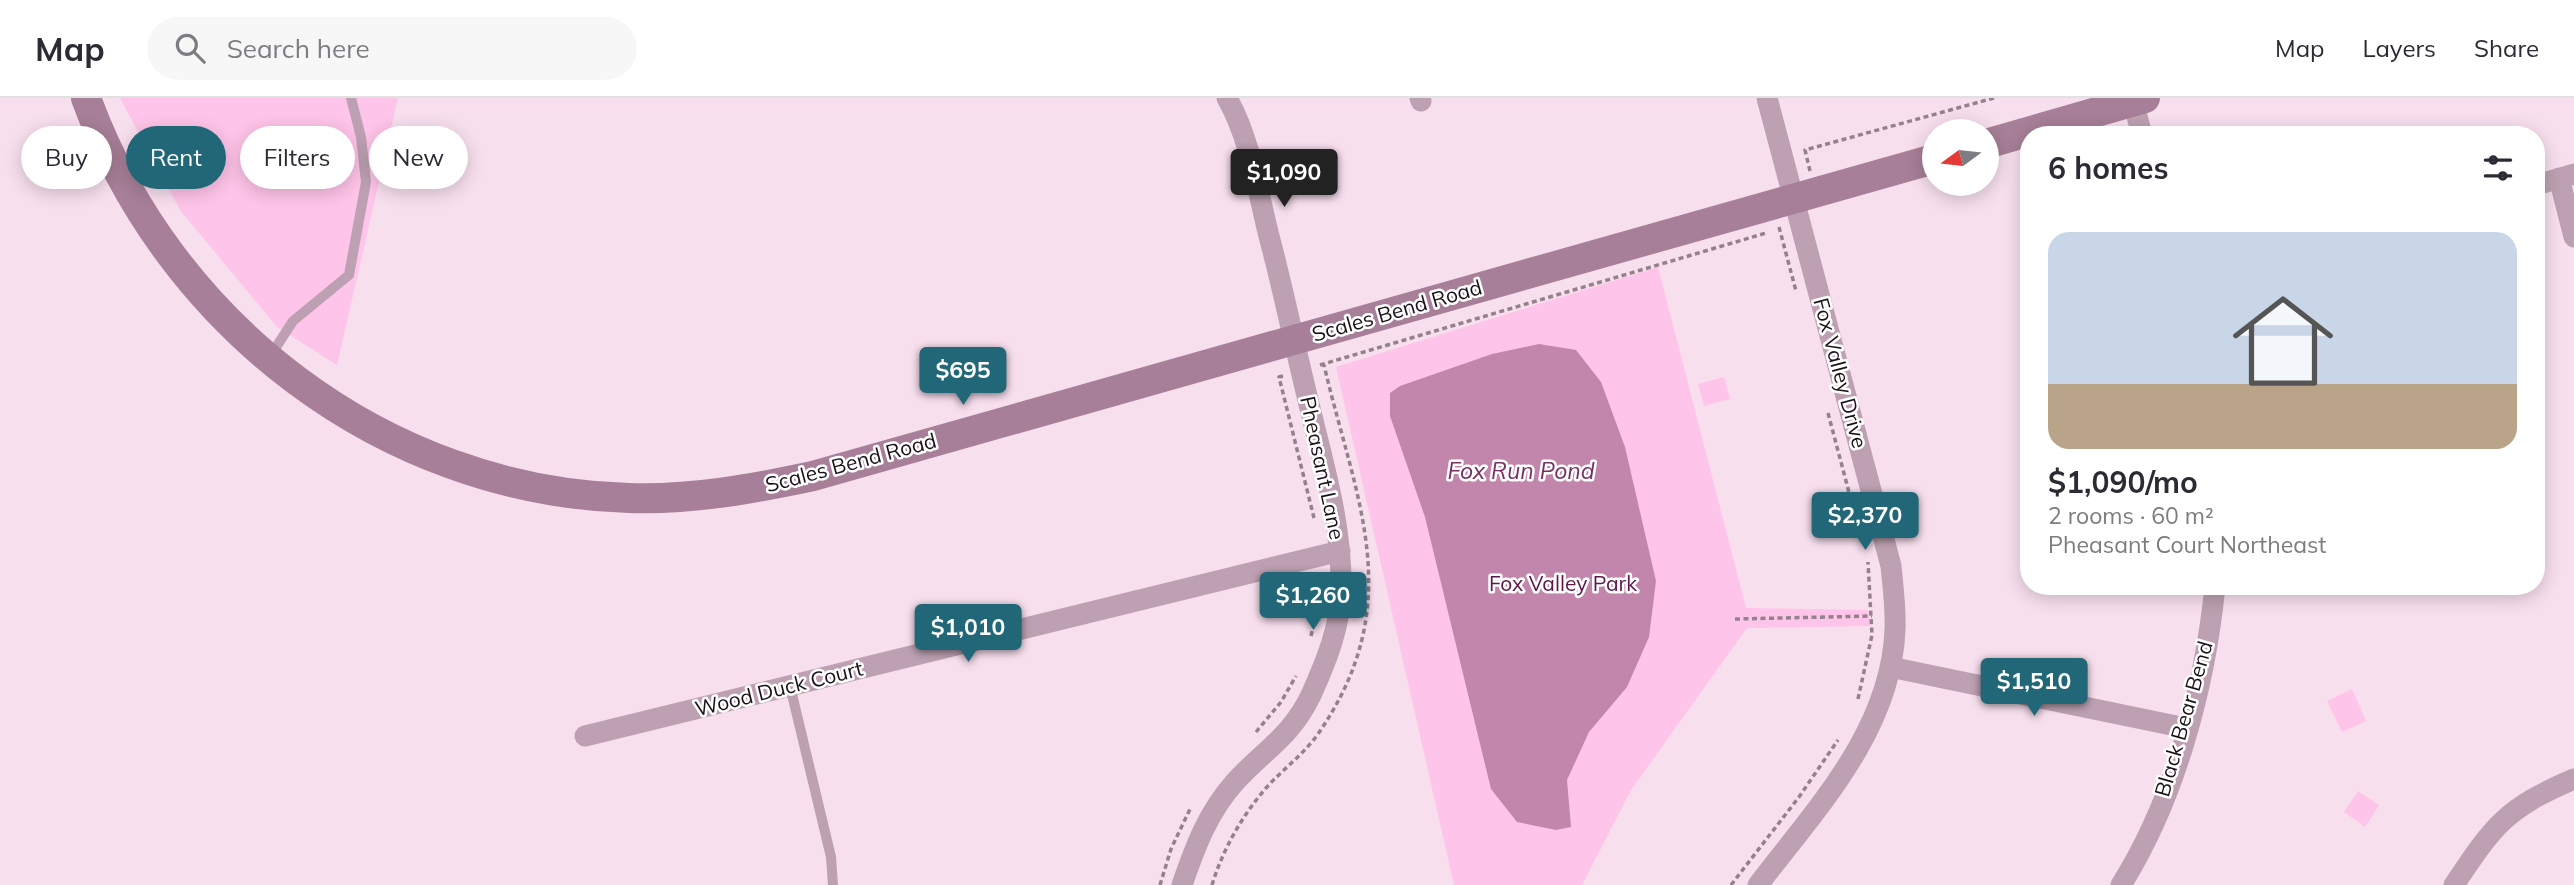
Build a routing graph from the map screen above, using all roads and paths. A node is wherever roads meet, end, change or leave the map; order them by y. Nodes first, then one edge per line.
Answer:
1 (352, 98) edge
2 (1227, 98) edge
3 (1767, 98) edge
4 (2139, 100) edge
5 (90, 111) edge
6 (2049, 126) edge
7 (2141, 126) edge
8 (2020, 134) edge
9 (1999, 140) edge
10 (1922, 162) edge
11 (2567, 176) edge
12 (2545, 182) edge
13 (1784, 202) junction
14 (2574, 237) edge
15 (1797, 294) dead end
16 (1296, 340) junction
17 (267, 360) junction
18 (1323, 364) dead end
19 (1279, 377) dead end
20 (1828, 411) dead end
21 (1314, 520) dead end
22 (1861, 538) dead end
23 (1339, 551) junction
24 (1865, 551) dead end
25 (1370, 566) dead end
26 (2214, 595) edge
27 (1319, 600) dead end
28 (1895, 616) junction
29 (1873, 617) junction
30 (1735, 619) dead end
31 (1308, 645) dead end
32 (1890, 667) junction
33 (1298, 672) dead end
34 (790, 686) junction
35 (1858, 701) dead end
36 (2186, 728) junction
37 (1843, 733) dead end
38 (585, 736) dead end
39 (1248, 740) dead end
40 (2574, 779) edge
41 (1191, 807) dead end
42 (834, 885) edge
43 (1160, 885) edge
44 (1182, 885) edge
45 (1731, 885) edge
46 (1758, 885) edge
47 (2121, 885) edge
48 (2454, 885) edge

1 - 17 lane
2 - 16 street, Pheasant Lane
3 - 13 street, Fox Valley Drive
4 - 6 street
4 - 7 street
5 - 17 street, Scales Bend Road
8 - 9 street
10 - 13 street, Scales Bend Road
11 - 12 street
11 - 14 street
13 - 15 path
13 - 16 street, Scales Bend Road
13 - 28 street, Fox Valley Drive
16 - 17 street, Scales Bend Road
16 - 23 street, Pheasant Lane
18 - 25 path
19 - 21 path
20 - 22 path
23 - 34 street, Wood Duck Court
23 - 44 street, Pheasant Lane
24 - 29 path
26 - 36 street, Black Bear Bend
27 - 31 path
28 - 29 path
28 - 32 street, Fox Valley Drive
29 - 30 path
29 - 35 path
32 - 36 street
32 - 46 street, Fox Valley Drive
33 - 39 path
34 - 38 street, Wood Duck Court
34 - 42 lane
36 - 47 street, Black Bear Bend
37 - 45 path
40 - 48 street
41 - 43 path

